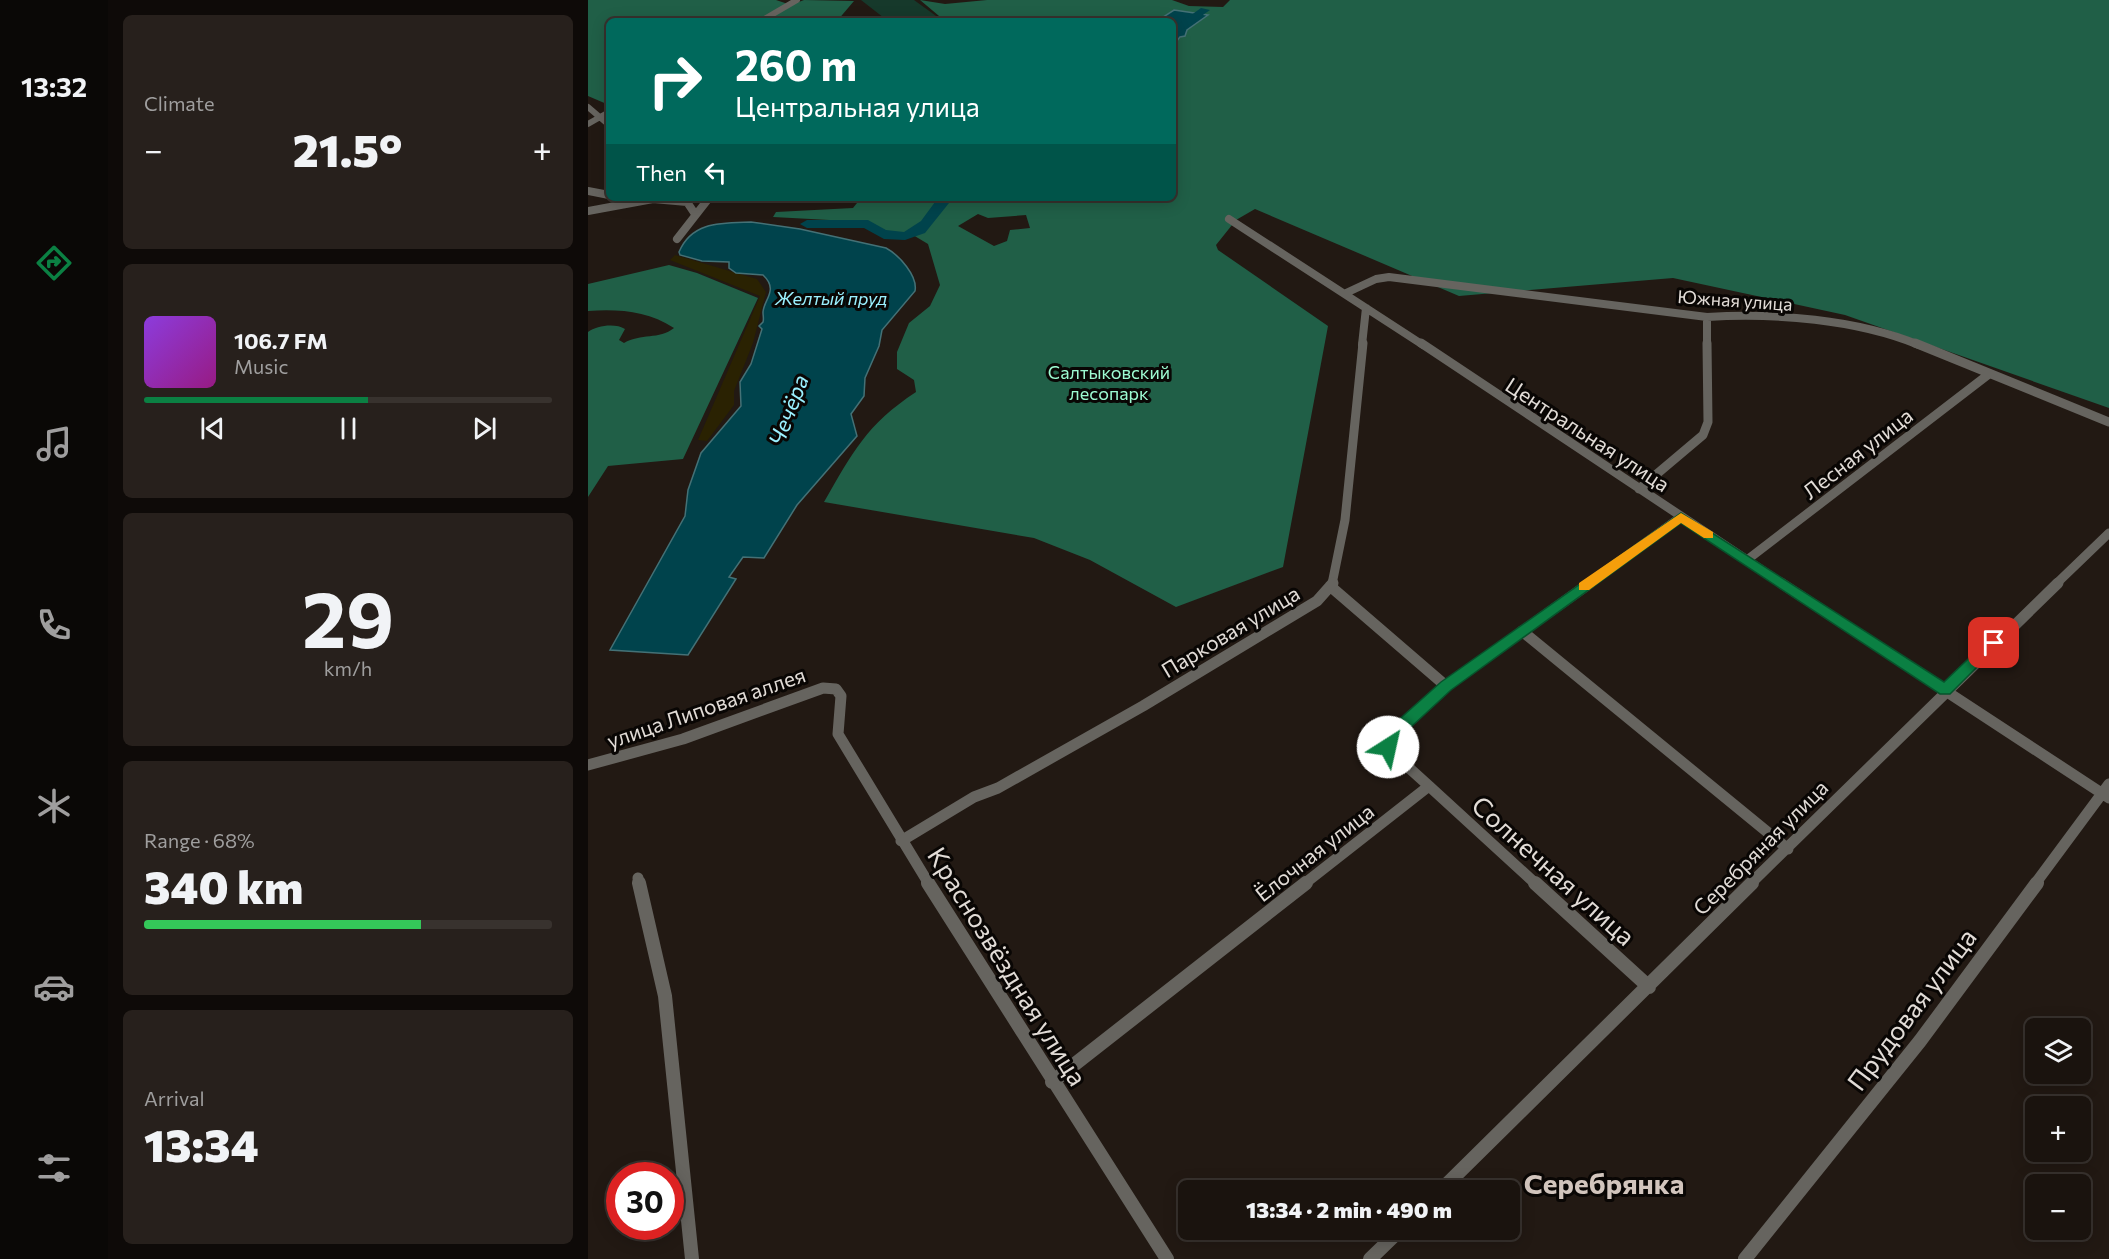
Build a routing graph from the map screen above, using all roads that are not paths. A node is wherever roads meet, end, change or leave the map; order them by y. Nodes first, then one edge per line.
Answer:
1 (797, 0) edge
2 (766, 18) edge
3 (588, 106) edge
4 (606, 114) edge
5 (600, 117) junction
6 (606, 122) edge
7 (588, 124) edge
8 (588, 191) edge
9 (606, 194) edge
10 (638, 201) edge
11 (684, 201) edge
12 (706, 201) edge
13 (588, 211) edge
14 (695, 214) junction
15 (1229, 219) dead end
16 (677, 239) dead end
17 (1346, 293) junction
18 (1366, 308) junction
19 (1707, 317) junction
20 (1989, 374) junction
21 (2109, 422) edge
22 (1639, 489) junction
23 (1681, 517) junction
24 (2109, 533) edge
25 (1748, 560) junction
26 (1330, 586) junction
27 (1522, 631) junction
28 (1446, 686) junction
29 (836, 689) joint
30 (1945, 690) junction
31 (588, 765) edge
32 (1429, 786) junction
33 (2106, 791) edge
34 (901, 841) junction
35 (1788, 849) junction
36 (638, 878) dead end
37 (1648, 987) junction
38 (1052, 1082) junction
39 (1451, 1180) edge
40 (1390, 1240) edge
41 (692, 1259) edge
42 (1167, 1259) edge
43 (1370, 1259) edge
44 (1745, 1259) edge

1 - 2 street
3 - 5 street
4 - 5 street
5 - 6 street
5 - 7 street
8 - 9 street
10 - 13 street
11 - 14 street
12 - 14 street
14 - 16 street
15 - 17 street, Центральная улица
17 - 18 street, Центральная улица
17 - 19 street, Южная улица
18 - 22 street, Центральная улица
18 - 26 street, Парковая улица
19 - 20 street, Южная улица
19 - 22 street
20 - 21 street, Южная улица
20 - 25 street, Лесная улица
22 - 23 street, Центральная улица
23 - 25 street, Центральная улица
23 - 27 street
24 - 30 street, Серебряная улица
25 - 30 street, Центральная улица
26 - 28 street
26 - 34 street, Парковая улица
27 - 28 street
27 - 35 street
28 - 32 street
29 - 31 street, улица Липовая аллея
29 - 34 street, Краснозвёздная улица
30 - 33 street, Центральная улица
30 - 35 street, Серебряная улица
32 - 37 street, Солнечная улица
32 - 38 street, Ёлочная улица
33 - 44 street, Прудовая улица
34 - 38 street, Краснозвёздная улица
35 - 37 street, Серебряная улица
36 - 41 street
37 - 39 street, Серебряная улица
38 - 42 street, Краснозвёздная улица
40 - 43 street

